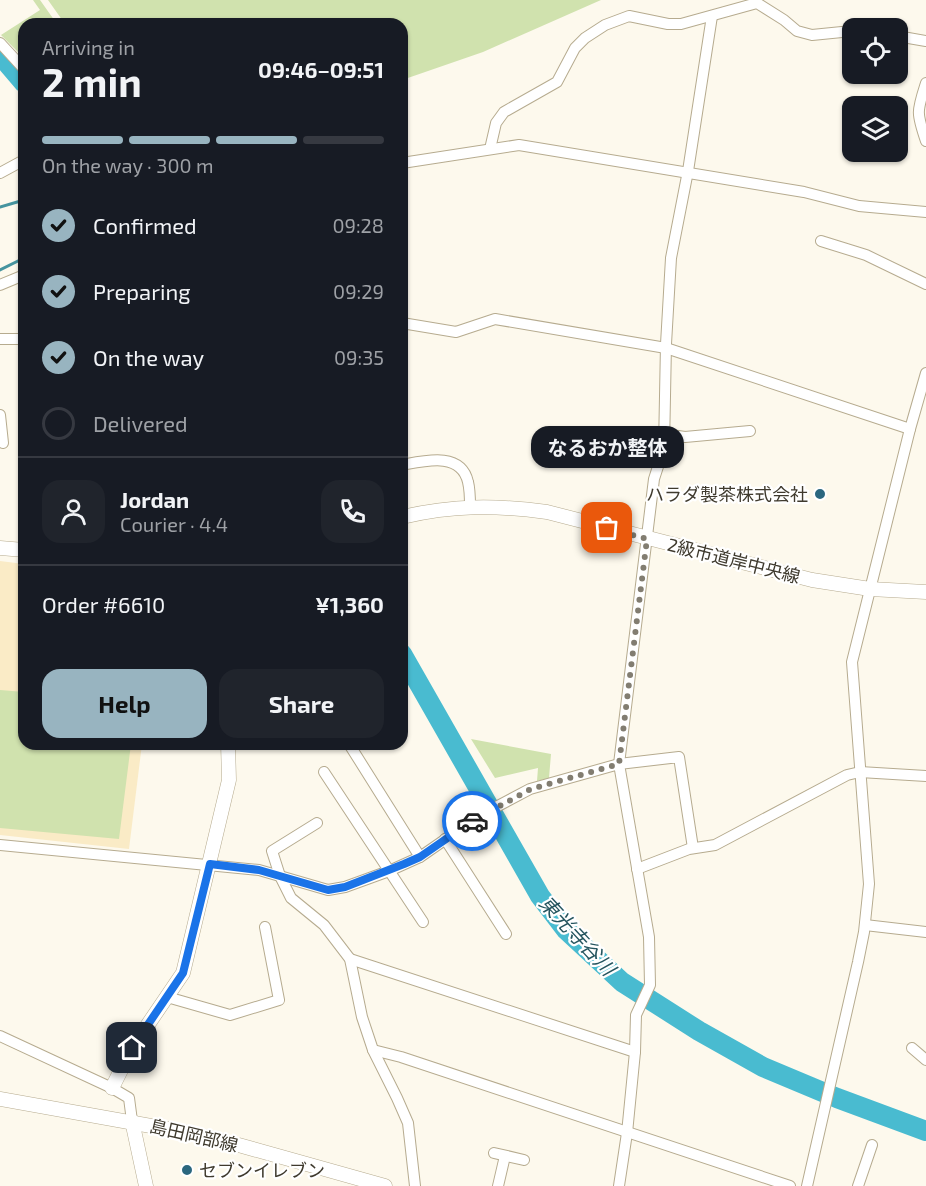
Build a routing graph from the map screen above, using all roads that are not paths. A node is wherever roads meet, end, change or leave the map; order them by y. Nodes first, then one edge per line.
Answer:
1 (712, 16) junction
2 (842, 32) edge
3 (908, 38) edge
4 (926, 41) edge
5 (0, 43) edge
6 (18, 62) edge
7 (926, 82) edge
8 (926, 141) edge
9 (490, 149) junction
10 (18, 163) edge
11 (408, 164) edge
12 (688, 171) junction
13 (0, 173) edge
14 (926, 212) edge
15 (821, 241) dead end
16 (18, 278) edge
17 (926, 284) edge
18 (0, 285) edge
19 (408, 324) edge
20 (0, 339) edge
21 (18, 339) edge
22 (666, 348) junction
23 (926, 373) edge
24 (923, 397) edge
25 (0, 415) edge
26 (910, 429) junction
27 (750, 431) dead end
28 (664, 434) junction
29 (3, 443) dead end
30 (408, 464) edge
31 (470, 506) junction
32 (408, 516) edge
33 (647, 539) junction
34 (0, 548) edge
35 (18, 550) edge
36 (870, 589) junction
37 (926, 592) edge
38 (228, 750) edge
39 (353, 750) edge
40 (619, 764) junction
41 (324, 772) dead end
42 (860, 772) junction
43 (926, 776) edge
44 (316, 823) dead end
45 (445, 839) junction
46 (0, 845) edge
47 (693, 848) junction
48 (420, 857) junction
49 (210, 864) junction
50 (637, 869) junction
51 (389, 871) junction
52 (280, 876) junction
53 (423, 922) dead end
54 (865, 925) junction
55 (265, 927) dead end
56 (926, 932) edge
57 (506, 934) dead end
58 (350, 959) junction
59 (167, 997) junction
60 (0, 1036) edge
61 (912, 1048) dead end
62 (373, 1050) junction
63 (635, 1052) junction
64 (926, 1060) edge
65 (112, 1088) junction
66 (0, 1099) edge
67 (132, 1121) junction
68 (627, 1133) junction
69 (872, 1145) dead end
70 (494, 1153) dead end
71 (506, 1156) junction
72 (524, 1160) dead end
73 (146, 1186) edge
74 (385, 1186) edge
75 (415, 1186) edge
76 (498, 1186) edge
77 (619, 1186) edge
78 (790, 1186) edge
79 (807, 1186) edge
80 (858, 1186) edge

1 - 2 street
1 - 9 street
1 - 12 street
3 - 4 street
5 - 6 street
7 - 8 street
9 - 11 street
9 - 12 street
10 - 13 street
12 - 14 street
12 - 22 street
15 - 17 street
16 - 18 street
19 - 22 street
20 - 21 street
22 - 26 street
22 - 28 street
23 - 24 street
24 - 26 street
25 - 29 street
26 - 36 street
27 - 28 street
28 - 33 street
30 - 31 street
31 - 32 street, 2級市道岸中央線
31 - 33 street, 2級市道岸中央線
33 - 36 street, 2級市道岸中央線
33 - 40 street
34 - 35 street
36 - 37 street, 2級市道岸中央線
36 - 42 street
38 - 49 street
39 - 48 street
40 - 45 street
40 - 47 street
40 - 50 street
41 - 51 street
42 - 43 street
42 - 47 street
42 - 54 street
44 - 52 street
45 - 48 street
45 - 57 street
46 - 49 street
47 - 50 street
48 - 51 street
49 - 52 street
49 - 59 street
50 - 63 street
51 - 52 street
51 - 53 street
52 - 58 street
54 - 56 street
54 - 79 street
55 - 59 street
58 - 62 street
58 - 63 street
59 - 65 street
60 - 65 street
61 - 64 street
62 - 68 street
62 - 75 street
63 - 68 street
65 - 67 street
66 - 67 street, 島田岡部線
67 - 73 street
67 - 74 street, 島田岡部線
68 - 77 street
68 - 78 street
69 - 80 street
70 - 71 street
71 - 72 street
71 - 76 street

